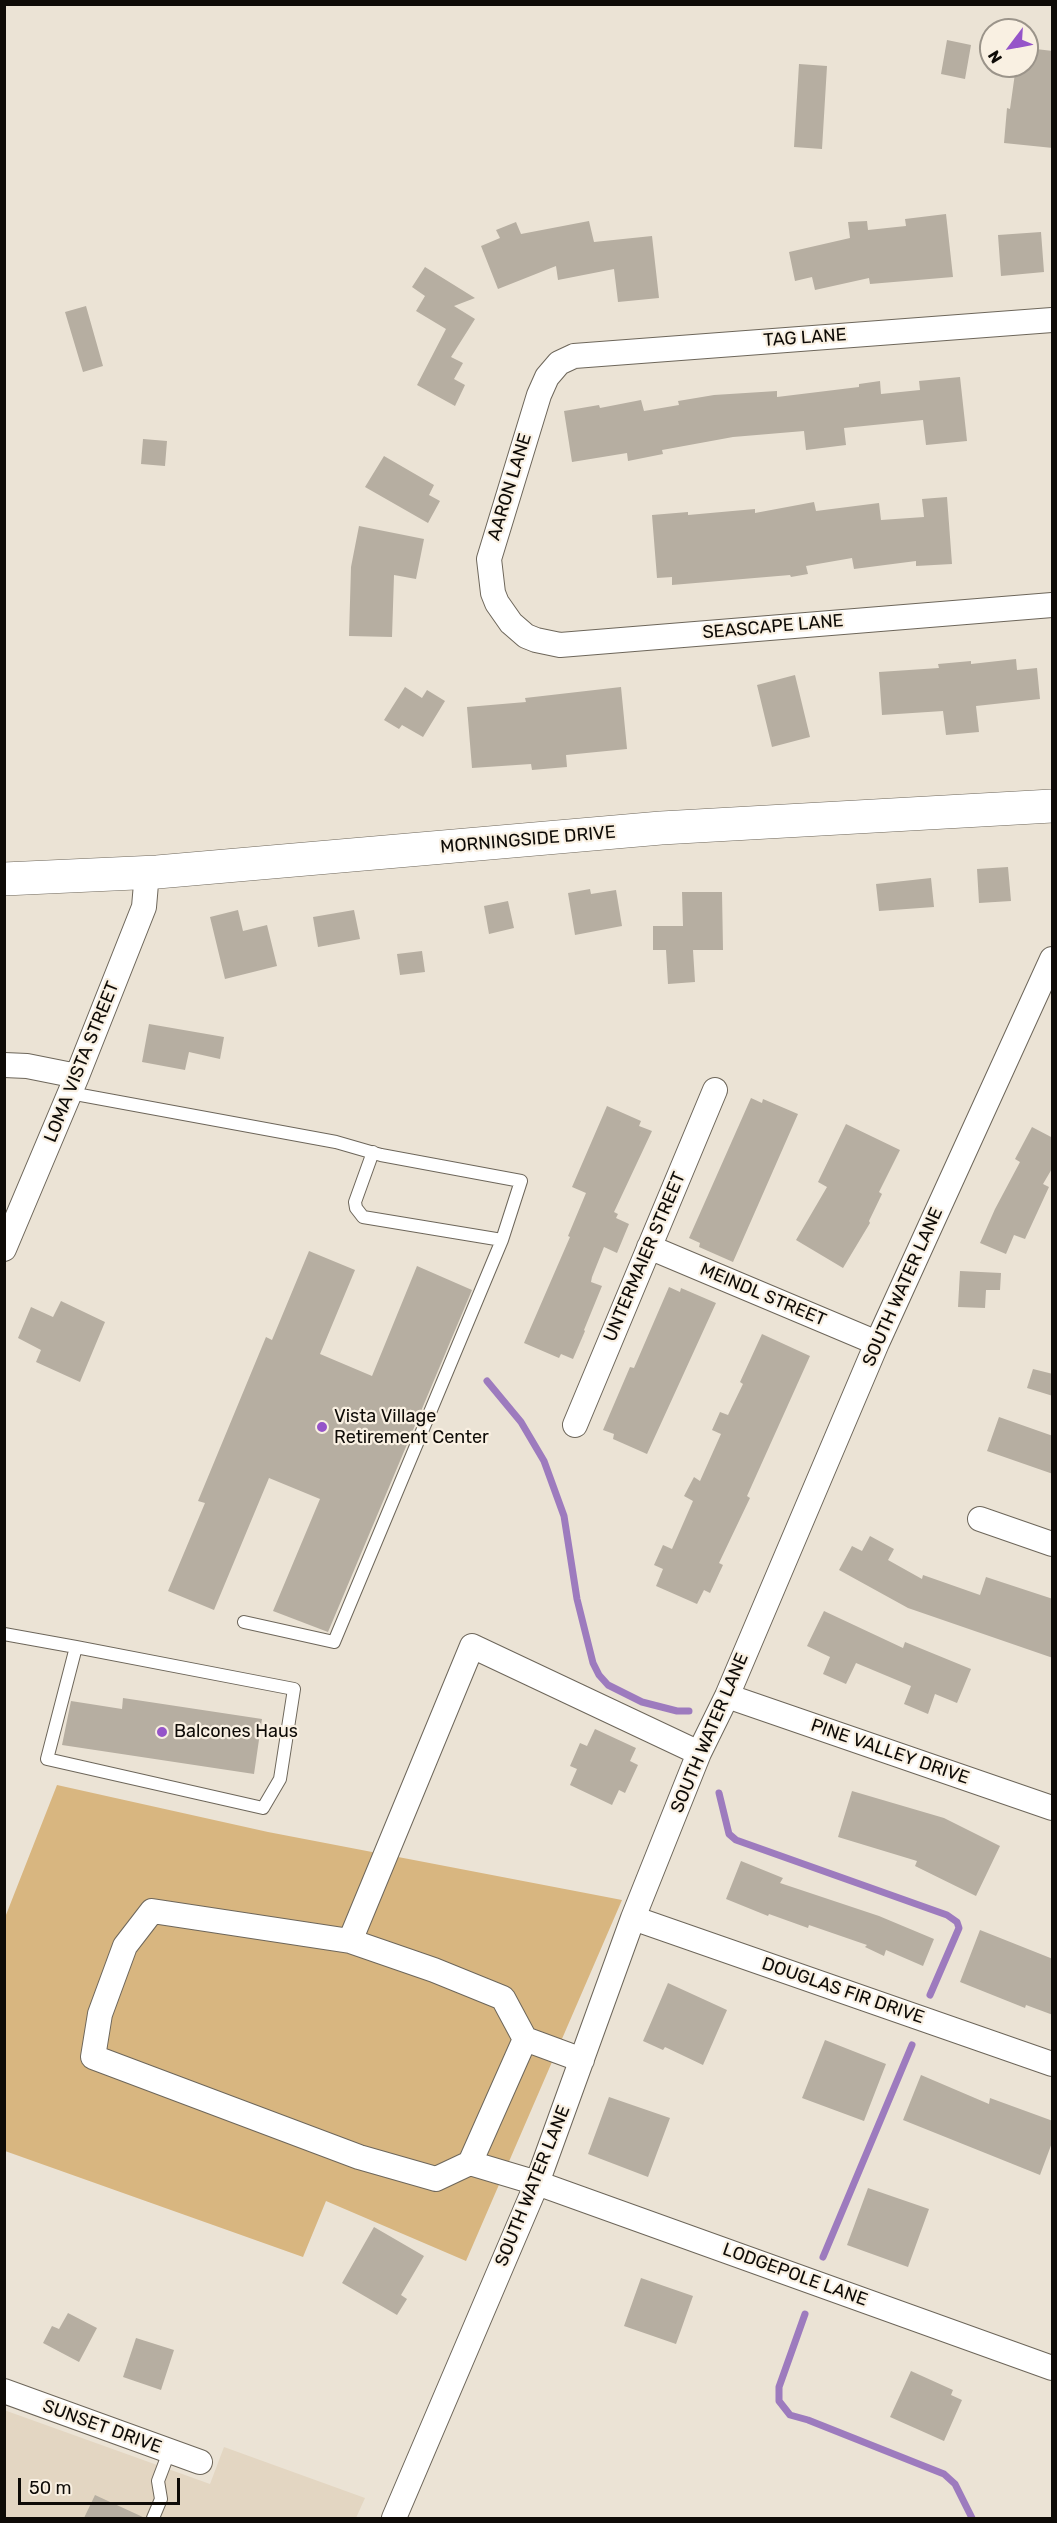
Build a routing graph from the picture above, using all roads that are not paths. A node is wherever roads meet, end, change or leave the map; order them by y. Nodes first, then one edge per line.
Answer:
1 (1053, 320) edge
2 (559, 363) joint
3 (1053, 605) edge
4 (504, 614) joint
5 (1053, 806) edge
6 (147, 872) junction
7 (4, 879) edge
8 (1053, 959) edge
9 (4, 1065) edge
10 (74, 1085) junction
11 (715, 1090) dead end
12 (373, 1152) junction
13 (502, 1240) junction
14 (649, 1247) junction
15 (4, 1249) edge
16 (877, 1343) junction
17 (575, 1425) dead end
18 (980, 1519) dead end
19 (1053, 1544) edge
20 (244, 1622) dead end
21 (4, 1634) edge
22 (76, 1647) junction
23 (727, 1696) junction
24 (699, 1753) junction
25 (1053, 1808) edge
26 (633, 1918) junction
27 (350, 1941) junction
28 (525, 2039) junction
29 (582, 2060) junction
30 (1053, 2064) edge
31 (470, 2163) junction
32 (537, 2183) junction
33 (1053, 2368) edge
34 (4, 2391) edge
35 (170, 2452) junction
36 (200, 2462) dead end
37 (153, 2518) edge
38 (394, 2518) edge

1 - 2 street, TAG LANE
2 - 4 street, AARON LANE
3 - 4 street, SEASCAPE LANE
5 - 6 street, MORNINGSIDE DRIVE
6 - 7 street, MORNINGSIDE DRIVE
6 - 10 street, LOMA VISTA STREET
8 - 16 street, SOUTH WATER LANE
9 - 10 street
10 - 12 lane
10 - 15 street, LOMA VISTA STREET
11 - 14 street, UNTERMAIER STREET
12 - 13 lane
12 - 13 lane
13 - 20 lane
14 - 16 street, MEINDL STREET
14 - 17 street, UNTERMAIER STREET
16 - 23 street, SOUTH WATER LANE
18 - 19 street
21 - 22 lane
22 - 22 lane
23 - 24 street, SOUTH WATER LANE
23 - 25 street, PINE VALLEY DRIVE
24 - 26 street, SOUTH WATER LANE
24 - 27 street
26 - 29 street, SOUTH WATER LANE
26 - 30 street, DOUGLAS FIR DRIVE
27 - 28 street
27 - 31 street
28 - 29 street
28 - 31 street
29 - 32 street, SOUTH WATER LANE
31 - 32 street, LODGEPOLE LANE
32 - 33 street, LODGEPOLE LANE
32 - 38 street, SOUTH WATER LANE
34 - 35 street, SUNSET DRIVE
35 - 36 street, SUNSET DRIVE
35 - 37 lane

